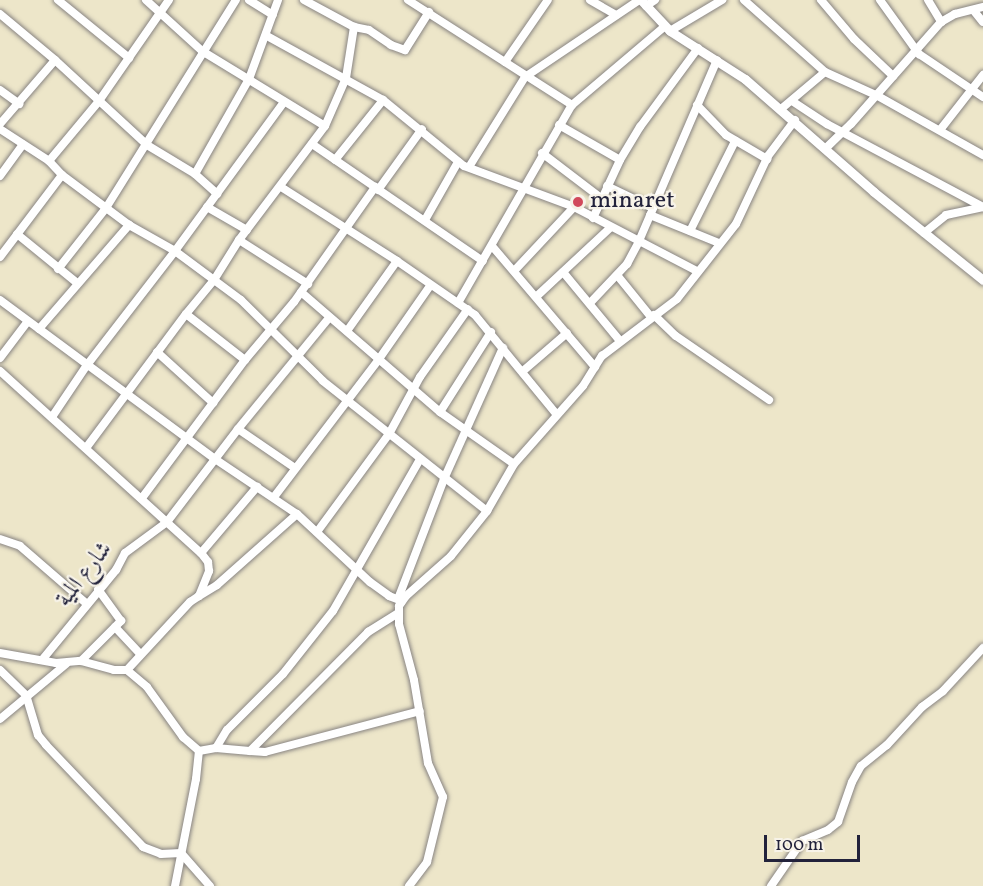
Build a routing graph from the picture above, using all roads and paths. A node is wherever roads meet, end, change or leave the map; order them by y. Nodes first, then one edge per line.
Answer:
1 (58, 0) edge
2 (146, 0) edge
3 (169, 0) edge
4 (236, 0) edge
5 (249, 0) edge
6 (278, 0) edge
7 (304, 0) edge
8 (408, 0) edge
9 (548, 0) edge
10 (590, 0) edge
11 (655, 0) edge
12 (722, 0) edge
13 (744, 0) edge
14 (821, 0) edge
15 (880, 0) edge
16 (928, 0) edge
17 (642, 2) edge
18 (69, 3) edge
19 (983, 7) edge
20 (974, 11) junction
21 (160, 12) junction
22 (429, 12) junction
23 (0, 14) edge
24 (273, 15) junction
25 (616, 15) junction
26 (941, 22) junction
27 (983, 22) edge
28 (354, 27) junction
29 (667, 29) junction
30 (267, 36) junction
31 (698, 48) junction
32 (915, 50) junction
33 (202, 51) junction
34 (129, 58) junction
35 (55, 60) junction
36 (717, 60) junction
37 (505, 63) junction
38 (825, 72) junction
39 (983, 75) edge
40 (893, 76) junction
41 (525, 77) junction
42 (346, 78) junction
43 (249, 79) junction
44 (971, 89) junction
45 (0, 90) edge
46 (876, 95) junction
47 (983, 97) edge
48 (383, 100) junction
49 (99, 101) junction
50 (792, 101) junction
51 (284, 102) junction
52 (19, 104) junction
53 (572, 105) junction
54 (697, 105) junction
55 (781, 109) junction
56 (795, 120) junction
57 (0, 124) edge
58 (559, 125) junction
59 (325, 126) junction
60 (0, 129) edge
61 (422, 129) junction
62 (940, 130) junction
63 (842, 132) junction
64 (735, 141) junction
65 (23, 144) junction
66 (312, 144) junction
67 (147, 145) junction
68 (825, 149) junction
69 (542, 153) junction
70 (983, 155) edge
71 (767, 159) junction
72 (335, 160) junction
73 (620, 160) junction
74 (49, 161) junction
75 (458, 162) junction
76 (469, 167) junction
77 (195, 174) junction
78 (62, 175) junction
79 (0, 176) edge
80 (607, 186) junction
81 (281, 187) junction
82 (524, 188) junction
83 (377, 189) junction
84 (217, 194) junction
85 (601, 198) junction
86 (207, 207) junction
87 (574, 207) junction
88 (983, 207) edge
89 (106, 208) junction
90 (651, 211) junction
91 (593, 218) junction
92 (425, 220) junction
93 (129, 225) junction
94 (611, 227) junction
95 (247, 230) junction
96 (346, 230) junction
97 (690, 231) junction
98 (924, 233) junction
99 (17, 234) junction
100 (239, 240) junction
101 (639, 241) junction
102 (719, 243) junction
103 (492, 246) junction
104 (175, 251) junction
105 (0, 257) edge
106 (397, 261) junction
107 (483, 261) junction
108 (58, 269) junction
109 (515, 270) junction
110 (697, 271) junction
111 (563, 272) junction
112 (616, 275) junction
113 (214, 280) junction
114 (983, 280) edge
115 (77, 283) junction
116 (308, 284) junction
117 (430, 286) junction
118 (301, 292) junction
119 (537, 296) junction
120 (0, 300) edge
121 (458, 303) junction
122 (590, 303) junction
123 (468, 309) junction
124 (186, 314) junction
125 (652, 316) junction
126 (329, 318) junction
127 (28, 321) junction
128 (39, 329) junction
129 (273, 330) junction
130 (347, 331) junction
131 (491, 332) junction
132 (567, 333) junction
133 (620, 341) junction
134 (503, 348) junction
135 (157, 352) junction
136 (298, 357) junction
137 (0, 358) edge
138 (379, 358) junction
139 (245, 360) junction
140 (87, 365) junction
141 (595, 367) junction
142 (0, 371) edge
143 (523, 371) junction
144 (414, 387) junction
145 (126, 394) junction
146 (346, 399) junction
147 (769, 400) dead end
148 (213, 403) junction
149 (441, 412) junction
150 (557, 415) junction
151 (52, 417) junction
152 (238, 429) junction
153 (466, 430) junction
154 (389, 434) junction
155 (187, 438) junction
156 (86, 448) junction
157 (215, 459) junction
158 (420, 459) junction
159 (514, 464) junction
160 (295, 468) junction
161 (444, 478) junction
162 (257, 487) junction
163 (274, 497) junction
164 (142, 498) junction
165 (487, 511) junction
166 (297, 514) junction
167 (167, 522) junction
168 (317, 532) junction
169 (0, 539) edge
170 (201, 553) junction
171 (355, 569) junction
172 (98, 589) junction
173 (199, 596) junction
174 (400, 600) junction
175 (87, 604) junction
176 (397, 615) junction
177 (115, 627) junction
178 (983, 648) edge
179 (0, 653) edge
180 (140, 654) junction
181 (42, 660) junction
182 (81, 661) junction
183 (67, 663) junction
184 (0, 670) edge
185 (127, 670) junction
186 (26, 695) junction
187 (420, 711) junction
188 (0, 719) edge
189 (216, 748) junction
190 (199, 751) junction
191 (250, 751) junction
192 (182, 853) junction
193 (175, 886) edge
194 (210, 886) edge
195 (409, 886) edge
196 (771, 886) edge

1 - 18 street
2 - 21 street
3 - 21 street
4 - 33 street
5 - 24 street
6 - 24 street
7 - 28 street
8 - 22 street
9 - 37 street
10 - 25 street
11 - 17 street
12 - 29 street
13 - 38 street
14 - 40 street
15 - 32 street
16 - 26 street
17 - 25 street
17 - 29 street
18 - 34 street
19 - 20 street
20 - 26 street
20 - 27 street
21 - 33 street
21 - 34 street
22 - 28 street
22 - 37 street
23 - 35 street
24 - 30 street
25 - 41 street
26 - 32 street
28 - 42 street
29 - 31 street
29 - 53 street
30 - 42 street
30 - 43 street
31 - 36 street
31 - 73 street
32 - 40 street
32 - 44 street
33 - 43 street
33 - 67 street
34 - 49 street
35 - 49 street
35 - 52 street
36 - 54 street
36 - 55 street
37 - 41 street
38 - 46 street
38 - 50 street
39 - 44 street
40 - 46 street
41 - 53 street
41 - 76 street
42 - 48 street
42 - 59 street
43 - 51 street
43 - 77 street
44 - 47 street
44 - 62 street
45 - 52 street
46 - 62 street
46 - 63 street
48 - 61 street
48 - 72 street
49 - 67 street
49 - 74 street
50 - 55 street
50 - 63 street
51 - 59 street
51 - 84 street
52 - 57 street
53 - 58 street
54 - 64 street
54 - 90 street
55 - 56 street
56 - 68 street
56 - 71 street
58 - 69 street
58 - 73 street
59 - 66 street
60 - 65 street
61 - 75 street
61 - 83 street
62 - 70 street
63 - 68 street
63 - 88 street
64 - 71 street
64 - 97 street
65 - 74 street
65 - 79 street
66 - 72 street
66 - 81 street
67 - 77 street
67 - 89 street
68 - 98 street
69 - 82 street
69 - 85 street
71 - 102 street
72 - 83 street
73 - 80 street
74 - 78 street
75 - 76 street
75 - 92 street
76 - 82 street
77 - 84 street
78 - 89 street
78 - 99 street
80 - 85 street
80 - 90 street
81 - 95 street
81 - 96 street
82 - 87 street
82 - 103 street
83 - 92 street
83 - 96 street
84 - 86 street
85 - 91 street
86 - 95 street
86 - 104 street
87 - 91 street
87 - 109 street
88 - 98 street
89 - 93 street
89 - 108 street
90 - 97 street
90 - 101 street
91 - 94 street
92 - 107 street
93 - 104 street
93 - 115 street
94 - 101 street
94 - 111 street
95 - 100 street
96 - 106 street
96 - 116 street
97 - 102 street
98 - 114 street
99 - 105 street
99 - 108 street
100 - 113 street
100 - 116 street
101 - 110 street
101 - 112 street
102 - 110 street
103 - 107 street
103 - 109 street
104 - 113 street
104 - 140 street
106 - 117 street
106 - 130 street
107 - 121 street
108 - 115 street
109 - 119 street
110 - 125 street
111 - 119 street
111 - 122 street
112 - 122 street
112 - 125 street
113 - 124 street
113 - 129 street
115 - 128 street
116 - 118 street
117 - 121 street
117 - 138 street
118 - 126 street
118 - 129 street
119 - 132 street
120 - 127 street
121 - 123 street
122 - 133 street
123 - 131 street
123 - 144 street
124 - 135 street
124 - 139 street
125 - 133 street
125 - 147 street
126 - 130 street
126 - 136 street, شارع المية
127 - 128 street
127 - 137 street
128 - 140 street
129 - 136 street
129 - 139 street
130 - 138 street
131 - 134 street
131 - 149 street
132 - 141 street
132 - 143 street
133 - 141 street
134 - 143 street
134 - 153 street
135 - 145 street
135 - 148 street
136 - 146 street
136 - 152 street, شارع المية
138 - 144 street
138 - 146 street
139 - 148 street
140 - 145 street
140 - 151 street
141 - 150 street
142 - 151 street
143 - 150 street
144 - 149 street
144 - 154 street
145 - 155 street
145 - 156 street
146 - 154 street
146 - 160 street
148 - 155 street
149 - 153 street
150 - 159 street
151 - 156 street
152 - 157 street, شارع المية
152 - 160 street
153 - 159 street
153 - 161 street
154 - 158 street
154 - 168 street
155 - 157 street
155 - 164 street
156 - 164 street
157 - 162 street
157 - 167 street, شارع المية
158 - 161 street
158 - 171 street
159 - 165 street
160 - 163 street
161 - 165 street
161 - 174 street
162 - 163 street
162 - 170 street
163 - 166 street
164 - 167 street
165 - 174 street
166 - 168 street
166 - 173 street
167 - 170 street
167 - 172 street, شارع المية
168 - 171 street
169 - 175 street
170 - 173 street
171 - 174 street
171 - 189 street
172 - 175 street, شارع المية
172 - 177 street
173 - 180 street
174 - 176 street
175 - 181 street, شارع المية
176 - 187 street
176 - 191 street
177 - 180 street
177 - 182 street
178 - 196 street
179 - 181 street
180 - 185 street
181 - 183 street
182 - 183 street
182 - 185 street
183 - 186 street
184 - 186 street
185 - 190 street
186 - 188 street
186 - 192 street
187 - 191 street
187 - 195 street
189 - 190 street
189 - 191 street
190 - 192 street
192 - 193 street
192 - 194 street

